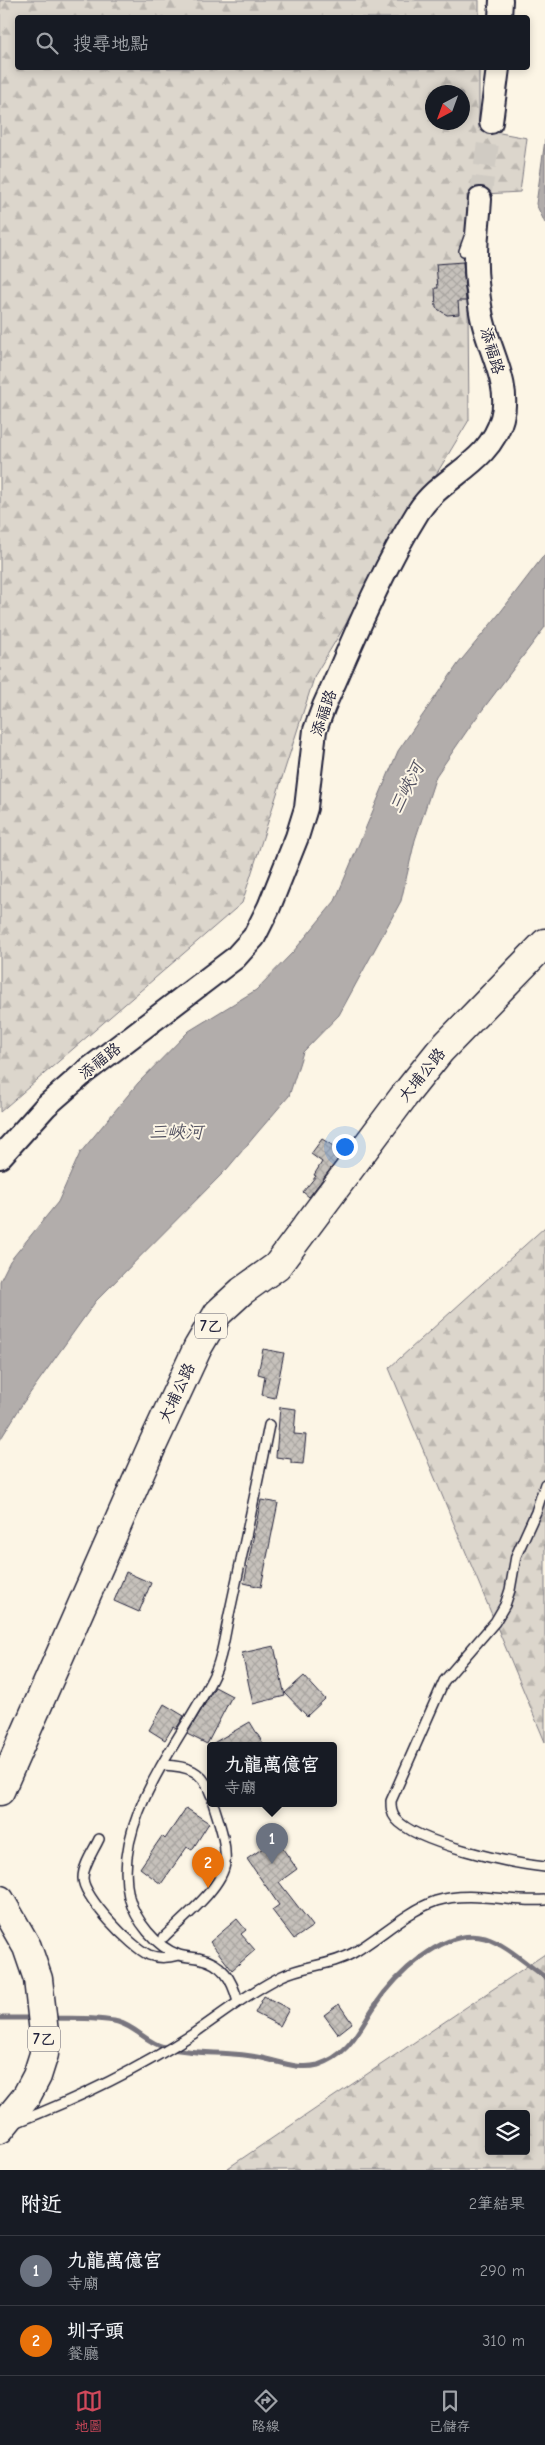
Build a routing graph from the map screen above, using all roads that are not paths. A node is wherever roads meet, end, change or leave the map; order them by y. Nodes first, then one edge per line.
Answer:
1 (501, 0) edge
2 (500, 15) edge
3 (498, 70) edge
4 (491, 122) tunnel mouth
5 (480, 204) joint
6 (464, 251) dead end
7 (545, 943) edge
8 (0, 1157) edge
9 (269, 1425) dead end
10 (545, 1484) edge
11 (163, 1765) junction
12 (207, 1786) edge
13 (0, 1791) edge
14 (214, 1807) edge
15 (100, 1839) dead end
16 (545, 1866) edge
17 (0, 1900) edge
18 (545, 1900) edge
19 (164, 1937) dead end
20 (179, 1955) junction
21 (238, 2002) junction
22 (0, 2129) edge

1 - 2 street
3 - 4 street
5 - 6 lane
5 - 8 street, 添福路
7 - 13 main road, 大埔公路 / 7乙
9 - 11 lane
10 - 16 lane
11 - 12 lane
11 - 20 lane
14 - 19 lane
15 - 20 lane
17 - 22 main road, 7乙
18 - 21 lane
20 - 21 lane
21 - 22 lane

